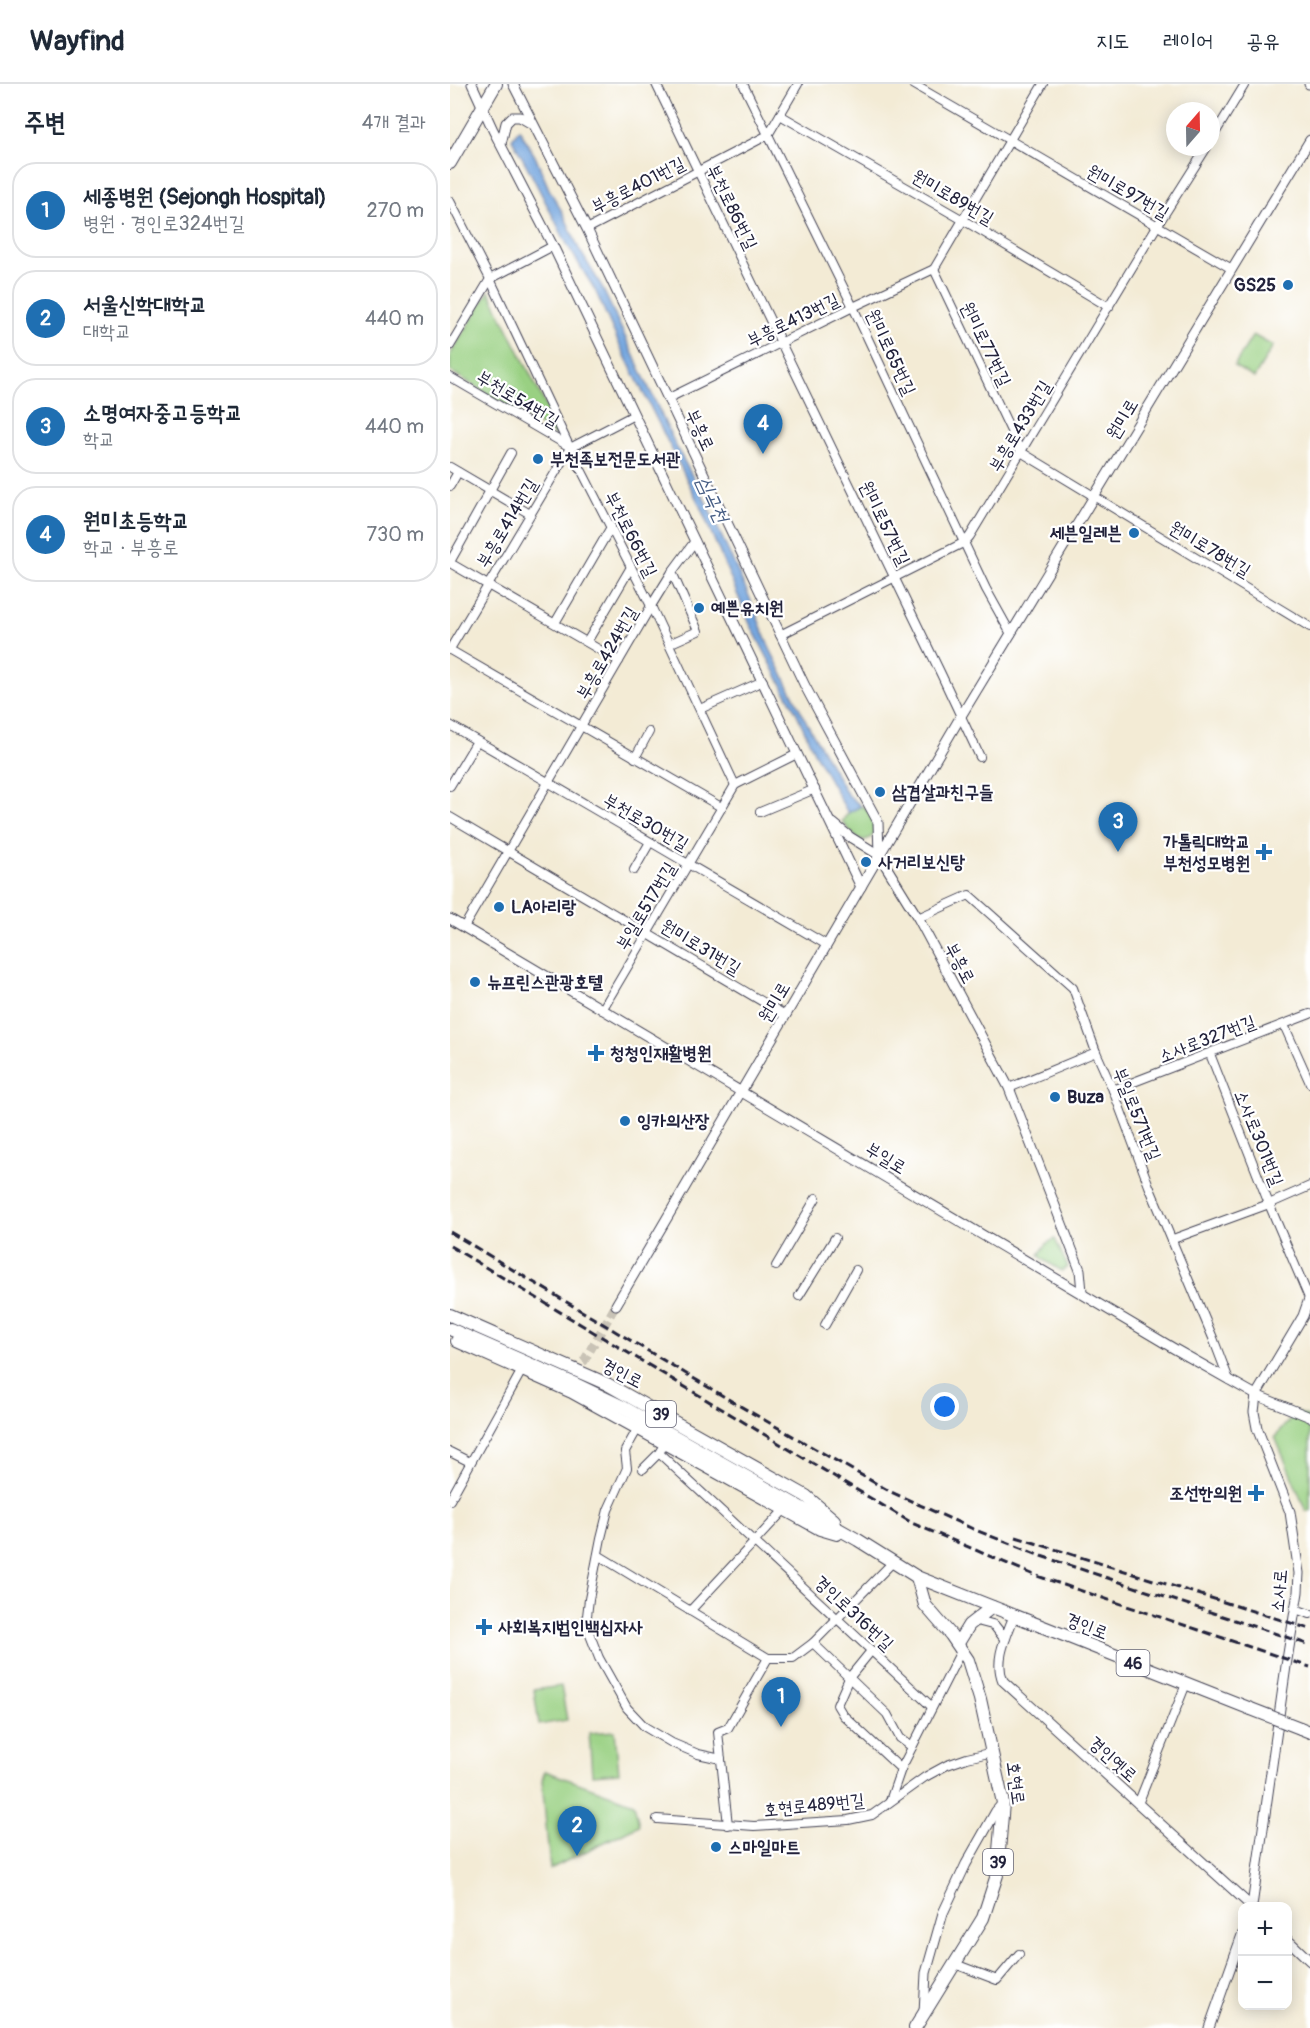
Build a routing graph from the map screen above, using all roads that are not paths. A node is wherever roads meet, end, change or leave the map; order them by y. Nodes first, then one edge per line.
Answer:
1 (472, 84) edge
2 (496, 84) edge
3 (513, 84) edge
4 (656, 84) edge
5 (743, 84) edge
6 (798, 84) edge
7 (913, 84) edge
8 (1043, 84) edge
9 (1245, 84) edge
10 (482, 107) junction
11 (780, 115) junction
12 (1220, 125) edge
13 (534, 126) junction
14 (768, 135) junction
15 (1010, 140) junction
16 (1310, 140) edge
17 (501, 145) junction
18 (1201, 156) edge
19 (450, 163) edge
20 (698, 171) junction
21 (450, 201) edge
22 (963, 220) junction
23 (1157, 226) junction
24 (587, 229) junction
25 (553, 246) junction
26 (934, 269) junction
27 (1232, 269) junction
28 (490, 279) junction
29 (853, 307) junction
30 (1109, 307) junction
31 (781, 342) junction
32 (450, 346) edge
33 (450, 376) edge
34 (667, 399) junction
35 (634, 415) junction
36 (570, 447) junction
37 (1021, 452) junction
38 (511, 453) dead end
39 (450, 467) edge
40 (458, 472) junction
41 (450, 486) edge
42 (490, 490) junction
43 (1094, 496) junction
44 (530, 514) junction
45 (611, 527) junction
46 (695, 541) junction
47 (964, 542) junction
48 (450, 562) edge
49 (631, 567) junction
50 (672, 572) junction
51 (895, 578) junction
52 (487, 584) junction
53 (651, 606) junction
54 (555, 623) junction
55 (1310, 627) edge
56 (1011, 634) junction
57 (780, 635) junction
58 (587, 642) junction
59 (669, 644) junction
60 (450, 649) edge
61 (620, 661) junction
62 (763, 681) junction
63 (700, 709) junction
64 (962, 716) junction
65 (450, 725) edge
66 (581, 727) junction
67 (650, 732) dead end
68 (477, 741) junction
69 (797, 754) junction
70 (980, 757) dead end
71 (635, 758) junction
72 (549, 783) junction
73 (735, 785) junction
74 (450, 786) edge
75 (815, 789) junction
76 (722, 807) junction
77 (760, 812) dead end
78 (450, 817) edge
79 (831, 820) junction
80 (650, 842) junction
81 (508, 851) junction
82 (879, 855) junction
83 (688, 864) junction
84 (634, 870) dead end
85 (861, 886) junction
86 (918, 918) junction
87 (450, 919) edge
88 (464, 927) junction
89 (648, 933) junction
90 (826, 945) junction
91 (602, 1010) junction
92 (1310, 1014) edge
93 (785, 1015) junction
94 (1284, 1025) junction
95 (1096, 1052) junction
96 (1209, 1054) junction
97 (1310, 1083) edge
98 (1009, 1088) junction
99 (741, 1090) junction
100 (1113, 1090) junction
101 (1310, 1186) edge
102 (816, 1198) dead end
103 (1269, 1204) junction
104 (835, 1238) dead end
105 (1173, 1239) junction
106 (776, 1266) dead end
107 (856, 1270) dead end
108 (1082, 1292) junction
109 (799, 1296) dead end
110 (1310, 1297) edge
111 (616, 1305) tunnel mouth
112 (450, 1316) edge
113 (1307, 1317) edge
114 (450, 1323) edge
115 (825, 1325) dead end
116 (450, 1329) edge
117 (450, 1338) edge
118 (522, 1370) junction
119 (560, 1373) dead end
120 (1228, 1380) junction
121 (586, 1384) dead end
122 (1256, 1395) junction
123 (1310, 1418) edge
124 (638, 1428) junction
125 (662, 1448) junction
126 (450, 1452) edge
127 (470, 1462) junction
128 (643, 1469) dead end
129 (450, 1500) edge
130 (785, 1509) junction
131 (835, 1521) junction
132 (858, 1540) junction
133 (754, 1541) junction
134 (598, 1555) junction
135 (893, 1562) junction
136 (917, 1577) junction
137 (992, 1607) junction
138 (1295, 1609) junction
139 (690, 1611) junction
140 (1310, 1614) edge
141 (1014, 1616) junction
142 (837, 1618) junction
143 (975, 1620) junction
144 (1005, 1639) junction
145 (813, 1643) junction
146 (960, 1646) junction
147 (871, 1651) junction
148 (768, 1658) junction
149 (849, 1678) junction
150 (1186, 1684) junction
151 (932, 1707) junction
152 (1305, 1730) edge
153 (912, 1747) junction
154 (993, 1752) junction
155 (721, 1759) junction
156 (901, 1769) junction
157 (890, 1801) junction
158 (1003, 1803) junction
159 (1138, 1804) junction
160 (657, 1819) dead end
161 (728, 1826) junction
162 (1248, 1902) edge
163 (1253, 1902) edge
164 (1292, 1945) edge
165 (1238, 1946) edge
166 (1019, 1954) dead end
167 (1310, 1961) edge
168 (955, 1964) junction
169 (924, 2013) junction
170 (915, 2028) edge
171 (1209, 2028) edge

1 - 10 street, 부흥로
2 - 10 main road
3 - 13 street, 부흥로
4 - 20 street, 부천로86번길
5 - 14 street, 원미로65번길
6 - 11 street
7 - 15 street, 원미로97번길
8 - 15 street
9 - 12 street
10 - 17 street, 부흥로
10 - 19 main road
11 - 14 street
11 - 22 street, 원미로89번길
13 - 17 street
13 - 24 street, 부흥로
14 - 20 street, 부흥로401번길
14 - 29 street, 원미로65번길
15 - 22 street
15 - 23 street, 원미로97번길
16 - 27 street, 원미로
17 - 25 street, 부흥로
18 - 23 street, 부흥로433번길
20 - 24 street, 부흥로401번길
20 - 31 street, 부천로86번길
21 - 28 street, 부천로66번길
22 - 26 street
22 - 30 street, 원미로89번길
23 - 27 street, 원미로97번길
23 - 30 street, 부흥로433번길
24 - 34 street, 부흥로
25 - 28 street
25 - 35 street, 부흥로
26 - 29 street, 부흥로413번길
26 - 37 street, 원미로77번길
27 - 43 street, 원미로
28 - 32 street
28 - 36 street, 부천로66번길
29 - 31 street, 부흥로413번길
29 - 47 street, 원미로65번길
30 - 37 street, 부흥로433번길
31 - 34 street, 부흥로413번길
31 - 51 street, 원미로57번길
33 - 36 street, 부천로54번길
34 - 57 street, 부흥로
35 - 36 street
35 - 46 street, 부흥로
36 - 44 street, 부흥로414번길
36 - 45 street, 부천로66번길
37 - 43 street
37 - 47 street, 부흥로433번길
38 - 42 street
39 - 40 street
40 - 41 street
40 - 42 street
42 - 44 street
42 - 48 street
43 - 55 street, 원미로78번길
43 - 56 street, 원미로
44 - 52 street, 부흥로414번길
45 - 49 street, 부천로66번길
45 - 54 street
46 - 50 street, 부흥로424번길
46 - 62 street, 부흥로
47 - 51 street
47 - 56 street, 원미로65번길
48 - 52 street
49 - 53 street, 부천로66번길
49 - 58 street
50 - 53 street, 부흥로424번길
50 - 59 street
51 - 57 street
51 - 64 street, 원미로57번길
52 - 54 street
52 - 60 street, 부흥로414번길
53 - 59 street, 부천로66번길
53 - 61 street, 부흥로424번길
54 - 58 street
56 - 64 street, 원미로
57 - 82 street, 부흥로
58 - 61 street
59 - 63 street, 부천로66번길
60 - 66 street
61 - 66 street, 부흥로424번길
62 - 63 street
62 - 69 street, 부흥로
63 - 73 street, 부천로66번길
64 - 70 street
64 - 82 street, 원미로
65 - 68 street, 부천로30번길
66 - 71 street
66 - 72 street, 부흥로424번길
67 - 71 street
68 - 72 street, 부천로30번길
68 - 74 street
69 - 73 street
69 - 75 street, 부흥로
71 - 76 street
72 - 80 street, 부천로30번길
72 - 81 street, 부흥로424번길
73 - 76 street, 부일로517번길
75 - 77 street
75 - 79 street, 부흥로
76 - 83 street, 부일로517번길
78 - 81 street, 원미로31번길
79 - 82 street, 부흥로
79 - 85 street, 부흥로
80 - 83 street, 부천로30번길
80 - 84 street
81 - 88 street, 부흥로424번길
81 - 89 street, 원미로31번길
82 - 85 street, 원미로
82 - 86 street, 부흥로
83 - 89 street, 부일로517번길
83 - 90 street, 부천로30번길
85 - 90 street, 원미로
86 - 95 street, 부일로571번길
86 - 98 street, 부흥로
87 - 88 street, 부일로
88 - 91 street, 부일로
89 - 91 street, 부일로517번길
89 - 93 street, 원미로31번길
90 - 93 street, 원미로
91 - 99 street, 부일로
92 - 94 street, 소사로327번길
93 - 99 street, 원미로
94 - 96 street, 소사로327번길
94 - 97 street
95 - 98 street
95 - 100 street, 부일로571번길
96 - 100 street, 소사로327번길
96 - 103 street, 소사로301번길
98 - 108 street, 부흥로
99 - 108 street, 부일로
99 - 111 street, 원미로
100 - 105 street, 부일로571번길
101 - 103 street
102 - 106 street
103 - 105 street
103 - 110 street, 소사로301번길
104 - 109 street
105 - 120 street, 부일로571번길
107 - 115 street
108 - 120 street, 부일로
110 - 113 street
112 - 131 main road, 경인로 / 39
113 - 122 street
114 - 119 street
116 - 132 main road, 경인로 / 39
117 - 118 main road, 경인로 / 39
118 - 124 main road, 경인로 / 39
118 - 127 street
120 - 122 street, 부일로
121 - 131 street
122 - 123 street, 부일로
122 - 138 street, 소사로
124 - 125 main road, 경인로 / 39
124 - 134 street
125 - 128 street
125 - 130 main road, 경인로 / 39
125 - 133 street, 경인로
126 - 127 street
127 - 129 street
130 - 132 main road, 경인로 / 39
130 - 133 street
131 - 132 main road, 경인로 / 39
132 - 135 main road, 경인로 / 39
133 - 139 street
133 - 142 street, 경인로316번길
134 - 139 street
134 - 155 street
135 - 136 main road, 경인로 / 39
135 - 142 street
136 - 137 main road, 경인로 / 46
136 - 146 main road, 호현로 / 39
137 - 141 main road, 경인로 / 46
137 - 143 main road
138 - 140 street
138 - 163 street, 소사로
139 - 148 street
141 - 144 street, 경인옛로
141 - 150 main road, 경인로 / 46
142 - 145 street
142 - 147 street, 경인로316번길
143 - 144 street
143 - 146 main road
144 - 159 street, 경인옛로
145 - 148 street
145 - 149 street
146 - 151 street
146 - 154 main road, 호현로 / 39
147 - 149 street
147 - 151 street, 경인로316번길
148 - 155 street
149 - 153 street
149 - 156 street
150 - 152 main road, 경인로 / 46, bridge
150 - 159 street
151 - 153 street
153 - 156 street
154 - 157 street, 호현로489번길
154 - 158 main road, 호현로 / 39
155 - 161 street
156 - 157 street
157 - 161 street, 호현로489번길
158 - 168 main road, 호현로 / 39
158 - 169 street
159 - 162 street, 경인옛로
160 - 161 street, 호현로489번길
164 - 167 street
165 - 171 street
166 - 168 street
168 - 169 main road, 호현로 / 39
169 - 170 main road, 호현로 / 39

